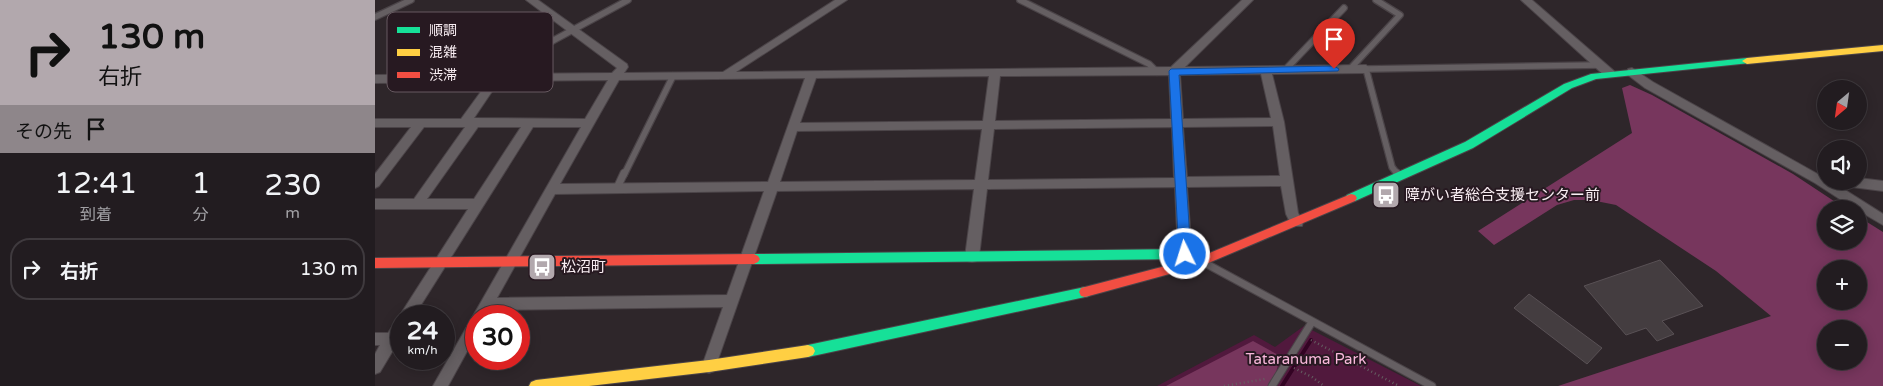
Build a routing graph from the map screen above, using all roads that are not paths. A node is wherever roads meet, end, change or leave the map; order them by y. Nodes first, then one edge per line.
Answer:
1 (411, 0) edge
2 (531, 0) edge
3 (628, 0) edge
4 (842, 0) edge
5 (1020, 0) edge
6 (1248, 0) edge
7 (1376, 0) edge
8 (1526, 0) edge
9 (1344, 8) dead end
10 (548, 12) edge
11 (553, 16) edge
12 (375, 17) edge
13 (573, 30) junction
14 (553, 41) edge
15 (1883, 48) edge
16 (1600, 64) junction
17 (1286, 69) junction
18 (1350, 69) junction
19 (1366, 69) junction
20 (1266, 70) junction
21 (1174, 71) junction
22 (1157, 72) junction
23 (1632, 72) junction
24 (995, 73) junction
25 (1610, 74) junction
26 (726, 75) junction
27 (673, 76) junction
28 (811, 76) junction
29 (615, 77) junction
30 (553, 78) edge
31 (488, 92) edge
32 (470, 122) junction
33 (530, 122) junction
34 (589, 122) junction
35 (1277, 122) junction
36 (375, 123) edge
37 (421, 123) junction
38 (1177, 123) junction
39 (988, 124) junction
40 (793, 127) junction
41 (1400, 177) junction
42 (1817, 177) edge
43 (1286, 181) junction
44 (1181, 182) junction
45 (375, 183) edge
46 (981, 184) junction
47 (1867, 184) edge
48 (1883, 186) edge
49 (771, 187) junction
50 (617, 188) junction
51 (551, 189) junction
52 (1838, 190) edge
53 (375, 204) edge
54 (417, 204) junction
55 (477, 204) junction
56 (1883, 220) edge
57 (1297, 222) junction
58 (1185, 254) junction
59 (972, 257) junction
60 (746, 260) junction
61 (1202, 261) junction
62 (440, 262) junction
63 (509, 262) junction
64 (375, 263) edge
65 (731, 301) junction
66 (414, 305) edge
67 (486, 305) edge
68 (530, 308) edge
69 (1312, 322) junction
70 (375, 339) edge
71 (390, 339) edge
72 (465, 342) edge
73 (390, 344) edge
74 (709, 366) junction
75 (375, 367) edge
76 (440, 386) edge
77 (536, 386) edge
78 (1272, 386) edge
79 (1432, 386) edge

1 - 12 lane
2 - 10 street
3 - 13 lane
4 - 26 street
5 - 22 lane
6 - 21 street
7 - 18 lane
8 - 16 street
9 - 17 lane
11 - 13 street
13 - 14 lane
13 - 29 street
15 - 23 street
16 - 19 lane
16 - 25 street
17 - 18 street
17 - 20 street
18 - 19 street
19 - 41 lane
20 - 21 street
20 - 35 street
21 - 22 street
21 - 38 street
22 - 24 street
23 - 25 street
23 - 42 street
24 - 28 street
24 - 39 street
25 - 41 street
26 - 27 street
26 - 28 street
27 - 29 street
27 - 50 lane
28 - 40 street
29 - 30 street
29 - 34 street
31 - 32 street
32 - 33 street
32 - 37 street
32 - 54 street
33 - 34 street
33 - 55 street
34 - 51 street
35 - 38 street
35 - 43 street
36 - 37 street
37 - 45 street
38 - 39 street
38 - 44 street
39 - 40 street
39 - 46 street
40 - 49 street
41 - 57 street
43 - 44 street
43 - 57 street
44 - 46 street
44 - 58 street
46 - 49 street
46 - 59 street
47 - 48 street
49 - 50 street
49 - 60 street
50 - 51 street
51 - 63 street
52 - 56 street
53 - 54 street
54 - 55 street
55 - 62 street
57 - 61 street
58 - 59 street
58 - 61 street
59 - 60 street
60 - 63 street
60 - 65 street
61 - 69 lane
61 - 74 street
62 - 63 street
62 - 64 street
62 - 66 street
63 - 67 street
65 - 68 street
65 - 74 street
69 - 78 lane
69 - 79 lane
70 - 71 street
72 - 76 street
73 - 75 street
74 - 77 street

